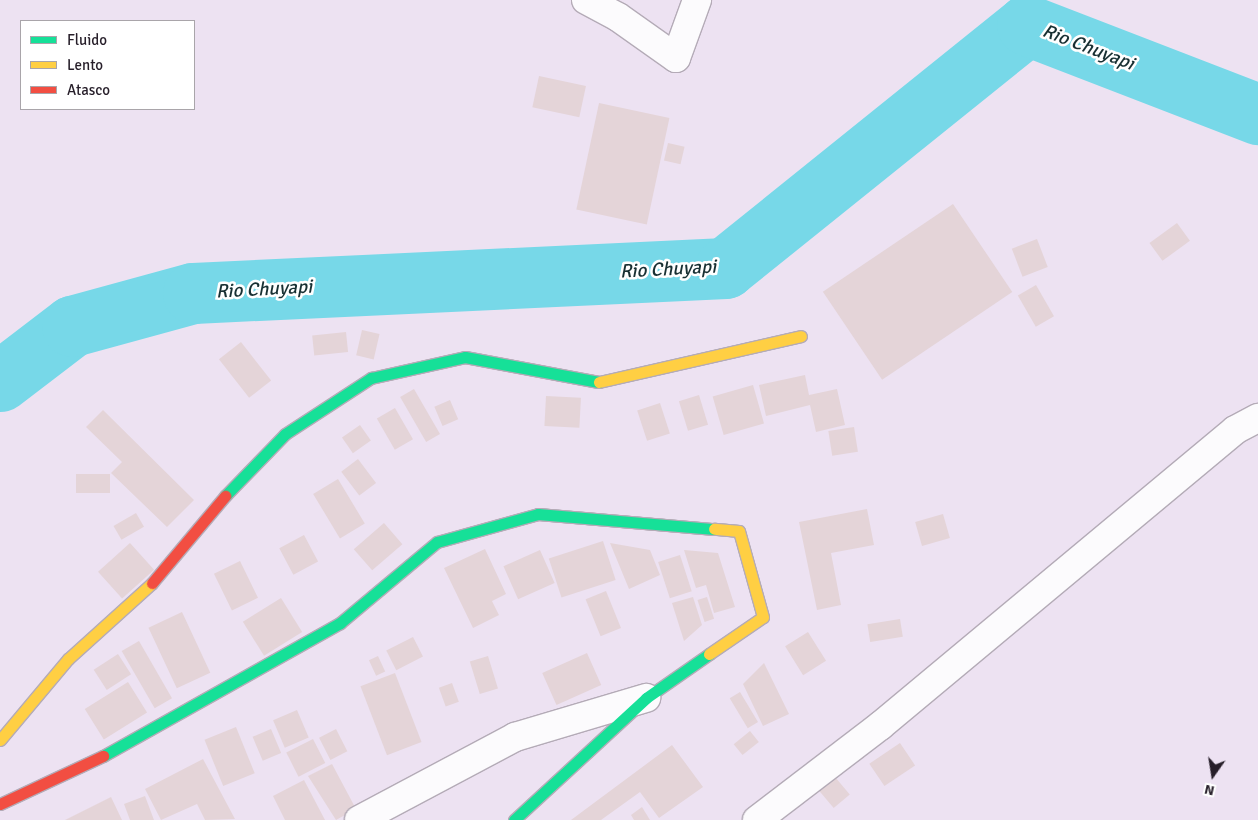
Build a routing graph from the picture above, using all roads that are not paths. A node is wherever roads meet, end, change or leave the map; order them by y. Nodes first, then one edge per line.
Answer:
1 (586, 0) edge
2 (697, 0) edge
3 (801, 336) dead end
4 (1258, 418) edge
5 (646, 698) junction
6 (0, 740) edge
7 (0, 804) edge
8 (360, 820) edge
9 (514, 820) edge
10 (757, 820) edge

1 - 2 street
3 - 6 street
4 - 10 street
5 - 7 street
5 - 8 street
5 - 9 street

